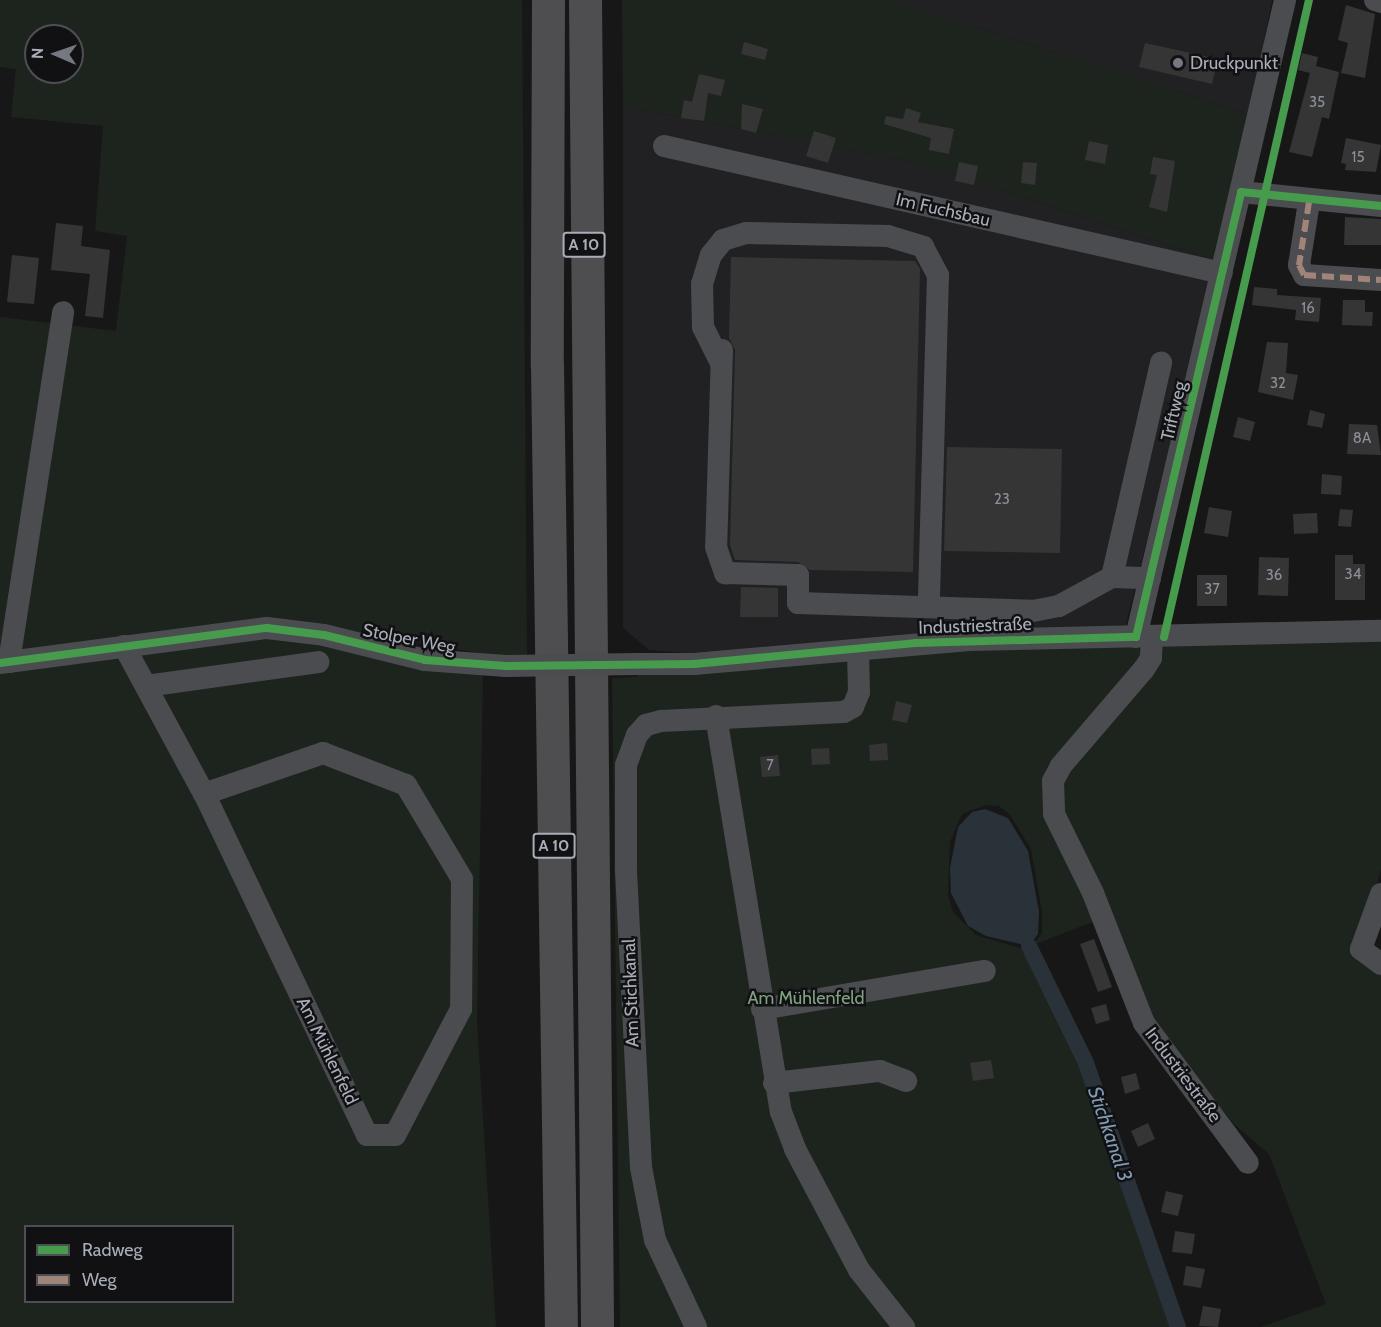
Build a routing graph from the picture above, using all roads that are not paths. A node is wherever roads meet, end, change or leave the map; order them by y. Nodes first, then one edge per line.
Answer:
1 (548, 0) edge
2 (585, 0) edge
3 (1285, 0) edge
4 (1376, 0) edge
5 (1381, 2) edge
6 (664, 146) dead end
7 (1241, 192) junction
8 (1310, 202) junction
9 (1381, 206) edge
10 (1222, 273) junction
11 (1381, 280) edge
12 (63, 312) dead end
13 (1161, 363) dead end
14 (1112, 577) junction
15 (1150, 578) junction
16 (929, 607) junction
17 (1381, 631) edge
18 (1144, 637) junction
19 (124, 646) junction
20 (858, 650) junction
21 (816, 654) joint
22 (318, 662) dead end
23 (5, 663) edge
24 (146, 686) junction
25 (716, 716) junction
26 (204, 794) junction
27 (1381, 894) edge
28 (1381, 964) edge
29 (985, 971) dead end
30 (762, 1009) junction
31 (906, 1081) dead end
32 (774, 1083) junction
33 (1248, 1163) dead end
34 (561, 1327) edge
35 (597, 1327) edge
36 (696, 1327) edge
37 (904, 1327) edge

1 - 34 highway, A 10
2 - 35 highway, A 10
3 - 7 street, Triftweg
4 - 5 street
6 - 10 street, Im Fuchsbau
7 - 8 street
7 - 10 street, Triftweg
8 - 9 street
8 - 11 street
10 - 15 street, Triftweg
12 - 23 street
13 - 14 street
14 - 15 street
14 - 16 street
15 - 18 street, Triftweg
16 - 16 street
17 - 18 street, Industriestraße
18 - 20 street, Industriestraße
18 - 33 street, Industriestraße
19 - 21 street, Stolper Weg, bridge
19 - 23 street, Stolper Weg
19 - 24 street, Am Mühlenfeld
20 - 21 street, Industriestraße
20 - 25 street, Am Stichkanal
22 - 24 street
24 - 26 street, Am Mühlenfeld
25 - 30 street
25 - 36 street, Am Stichkanal
26 - 26 street, Am Mühlenfeld
27 - 28 street
29 - 30 street
30 - 32 street
31 - 32 street
32 - 37 street

